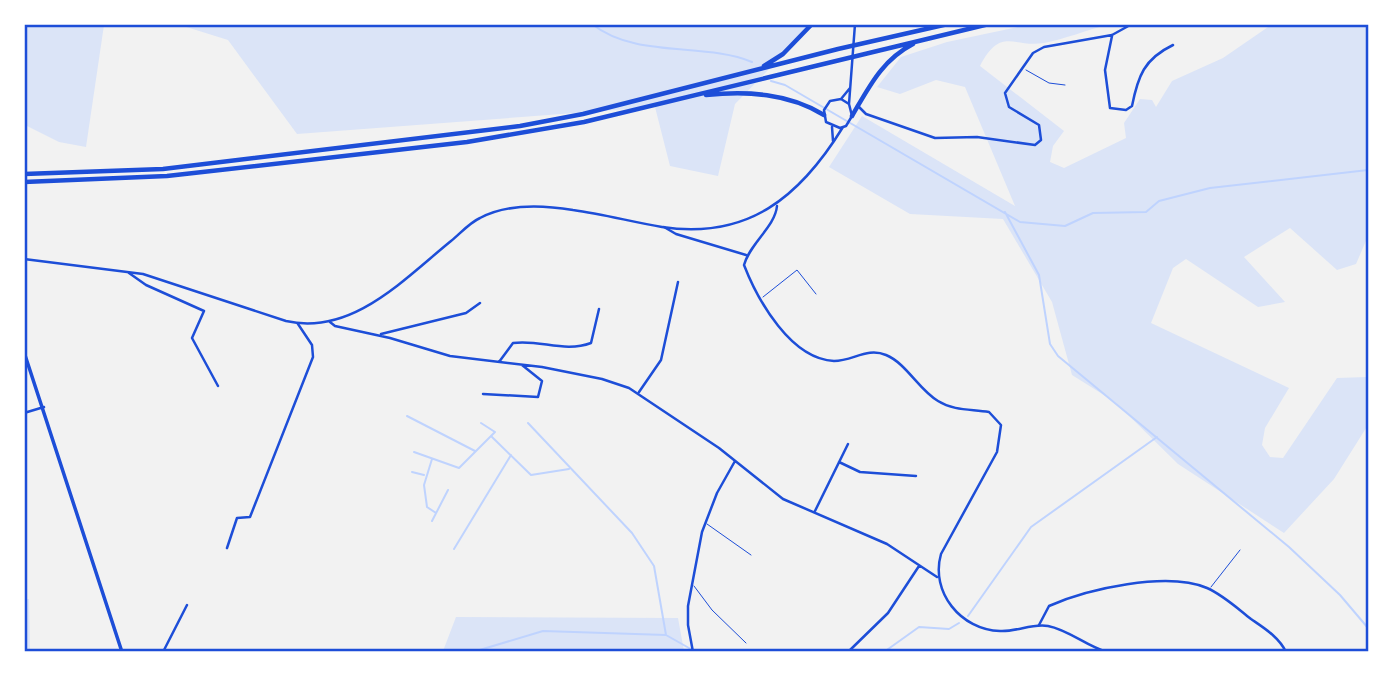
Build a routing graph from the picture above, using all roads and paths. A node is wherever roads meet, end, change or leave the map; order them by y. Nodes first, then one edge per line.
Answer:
1 (812, 24) edge
2 (855, 24) edge
3 (948, 24) edge
4 (989, 24) edge
5 (1132, 24) edge
6 (1112, 35) junction
7 (921, 40) junction
8 (1172, 45) dead end
9 (1022, 67) junction
10 (760, 69) junction
11 (1065, 85) dead end
12 (850, 88) junction
13 (692, 97) junction
14 (841, 99) junction
15 (849, 104) junction
16 (858, 106) junction
17 (824, 113) junction
18 (852, 118) junction
19 (832, 127) junction
20 (843, 127) junction
21 (832, 145) junction
22 (24, 174) edge
23 (24, 182) edge
24 (777, 206) junction
25 (664, 227) junction
26 (746, 255) junction
27 (24, 259) edge
28 (126, 272) junction
29 (678, 282) dead end
30 (816, 294) dead end
31 (761, 298) junction
32 (480, 303) dead end
33 (599, 309) dead end
34 (330, 322) junction
35 (298, 324) junction
36 (378, 335) junction
37 (24, 352) edge
38 (499, 362) junction
39 (522, 365) junction
40 (218, 386) dead end
41 (483, 394) dead end
42 (638, 394) junction
43 (44, 407) junction
44 (24, 414) edge
45 (848, 444) dead end
46 (735, 461) junction
47 (839, 462) junction
48 (916, 476) dead end
49 (24, 498) edge
50 (815, 511) junction
51 (24, 520) edge
52 (706, 523) junction
53 (228, 548) dead end
54 (1240, 550) dead end
55 (751, 555) dead end
56 (919, 566) junction
57 (937, 577) junction
58 (694, 586) junction
59 (1209, 589) junction
60 (187, 605) dead end
61 (1039, 625) junction
62 (746, 643) dead end
63 (122, 652) edge
64 (163, 652) edge
65 (693, 652) edge
66 (848, 652) edge
67 (1107, 652) edge
68 (1286, 652) edge

1 - 10 highway
2 - 12 street
3 - 10 highway
4 - 7 highway
5 - 6 street
6 - 8 street
6 - 9 street
7 - 13 highway
7 - 16 highway
9 - 11 lane
9 - 16 street
10 - 22 highway
12 - 14 street
12 - 15 street
13 - 17 highway
13 - 23 highway
14 - 15 street
14 - 17 street
15 - 18 street
16 - 18 highway
17 - 19 street
18 - 20 street
19 - 20 street
19 - 21 street
20 - 21 street
21 - 24 street
24 - 25 street
24 - 26 street
25 - 26 street
25 - 34 street
26 - 31 street
27 - 28 street
28 - 35 street
28 - 40 street
29 - 42 street
30 - 31 lane
31 - 57 street
32 - 36 street
33 - 38 street
34 - 35 street
34 - 36 street
35 - 53 street
36 - 38 street
37 - 43 main road
38 - 39 street
39 - 41 street
39 - 42 street
42 - 46 street
43 - 44 street
43 - 63 main road
45 - 47 street
46 - 50 street
46 - 52 street
47 - 48 street
47 - 50 street
49 - 51 street
50 - 56 street
52 - 55 lane
52 - 58 street
54 - 59 lane
56 - 57 street
56 - 66 street
57 - 61 street
58 - 62 lane
58 - 65 street
59 - 61 street
59 - 68 street
60 - 64 street
61 - 67 street

